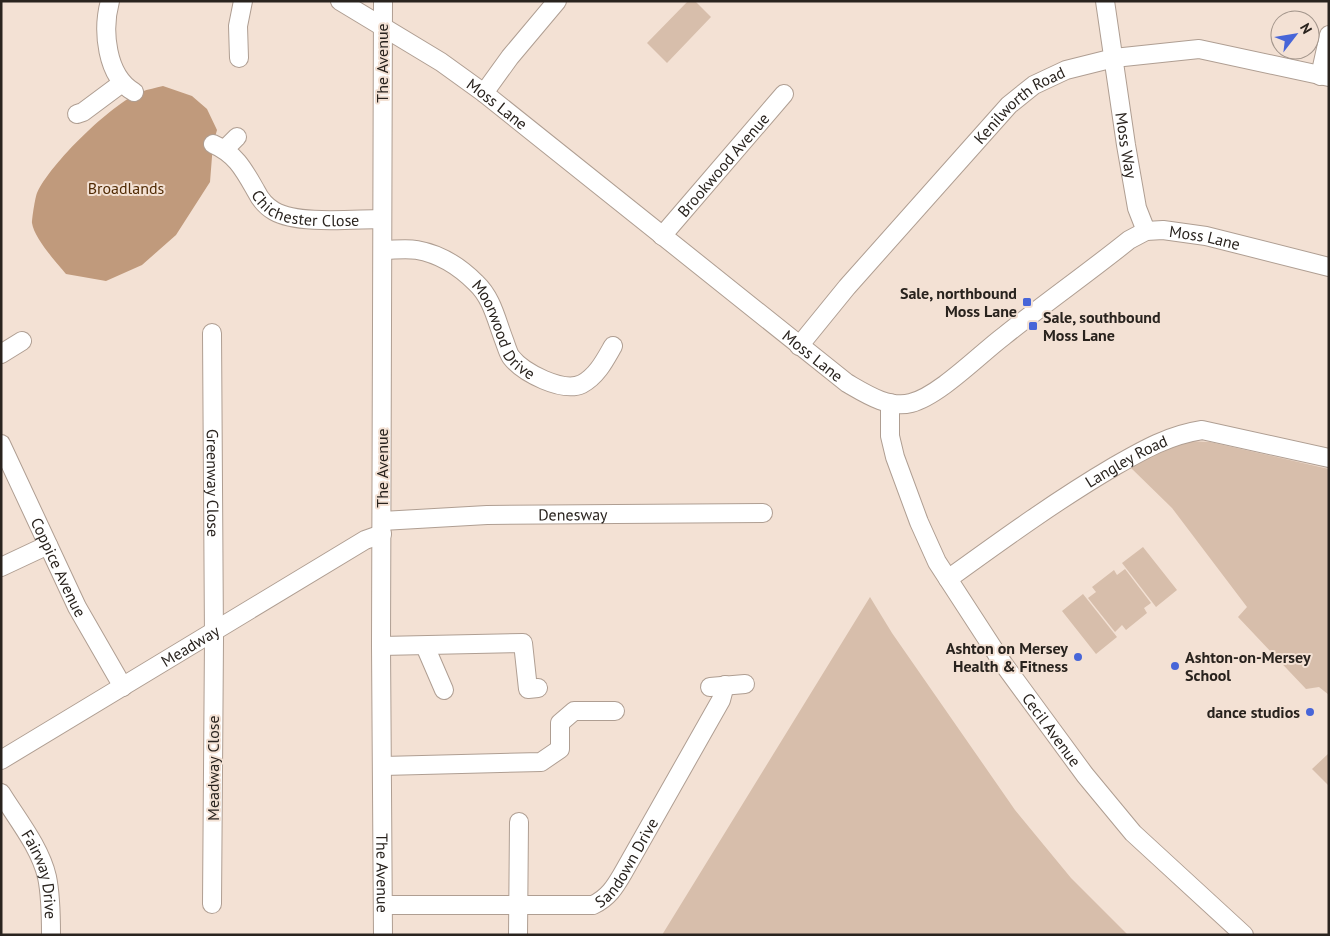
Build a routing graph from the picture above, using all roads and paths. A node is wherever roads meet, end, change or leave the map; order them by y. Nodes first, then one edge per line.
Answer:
1 (110, 1) edge
2 (243, 1) edge
3 (340, 1) edge
4 (383, 1) edge
5 (557, 1) edge
6 (1106, 1) edge
7 (382, 26) junction
8 (1329, 35) edge
9 (242, 58) dead end
10 (1114, 58) junction
11 (1324, 77) edge
12 (484, 93) junction
13 (784, 94) dead end
14 (77, 114) dead end
15 (225, 143) dead end
16 (382, 219) junction
17 (1146, 231) junction
18 (662, 236) junction
19 (383, 250) junction
20 (1329, 267) edge
21 (212, 333) dead end
22 (22, 341) dead end
23 (613, 346) dead end
24 (799, 346) junction
25 (1, 354) edge
26 (890, 403) junction
27 (1, 444) edge
28 (1329, 458) edge
29 (763, 513) dead end
30 (382, 528) junction
31 (48, 545) junction
32 (1, 567) edge
33 (948, 579) junction
34 (214, 632) junction
35 (381, 646) junction
36 (425, 646) junction
37 (745, 684) dead end
38 (123, 687) junction
39 (538, 688) dead end
40 (444, 690) dead end
41 (615, 711) dead end
42 (1, 760) edge
43 (383, 766) junction
44 (1, 793) edge
45 (519, 822) dead end
46 (212, 904) dead end
47 (383, 905) junction
48 (518, 906) junction
49 (51, 935) edge
50 (383, 935) edge
51 (518, 935) edge
52 (1244, 935) edge

1 - 14 street
2 - 9 street
3 - 7 street, Moss Lane
4 - 7 street, The Avenue
5 - 12 street
6 - 10 street, Moss Way
7 - 12 street, Moss Lane
7 - 16 street, The Avenue
8 - 11 street
10 - 11 street, Kenilworth Road
10 - 17 street, Moss Way
10 - 24 street, Kenilworth Road
12 - 18 street, Moss Lane
13 - 18 street, Brookwood Avenue
15 - 16 street, Chichester Close
16 - 19 street, The Avenue
17 - 20 street, Moss Lane
17 - 26 street, Moss Lane
18 - 24 street, Moss Lane
19 - 23 street, Moorwood Drive
19 - 30 street, The Avenue
21 - 34 street, Greenway Close
22 - 25 street
24 - 26 street, Moss Lane
26 - 33 street, Cecil Avenue
27 - 31 street, Coppice Avenue
28 - 33 street, Langley Road
29 - 30 street, Denesway
30 - 34 street, Meadway
30 - 35 street, The Avenue
31 - 32 street
31 - 38 street, Coppice Avenue
33 - 52 street, Cecil Avenue
34 - 38 street, Meadway
34 - 46 street, Meadway Close
35 - 36 street
35 - 43 street, The Avenue
36 - 39 street
36 - 40 street
37 - 48 street, Sandown Drive
38 - 42 street, Meadway
41 - 43 street
43 - 47 street, The Avenue
44 - 49 street, Fairway Drive
45 - 48 street
47 - 48 street, Sandown Drive
47 - 50 street, The Avenue
48 - 51 street

